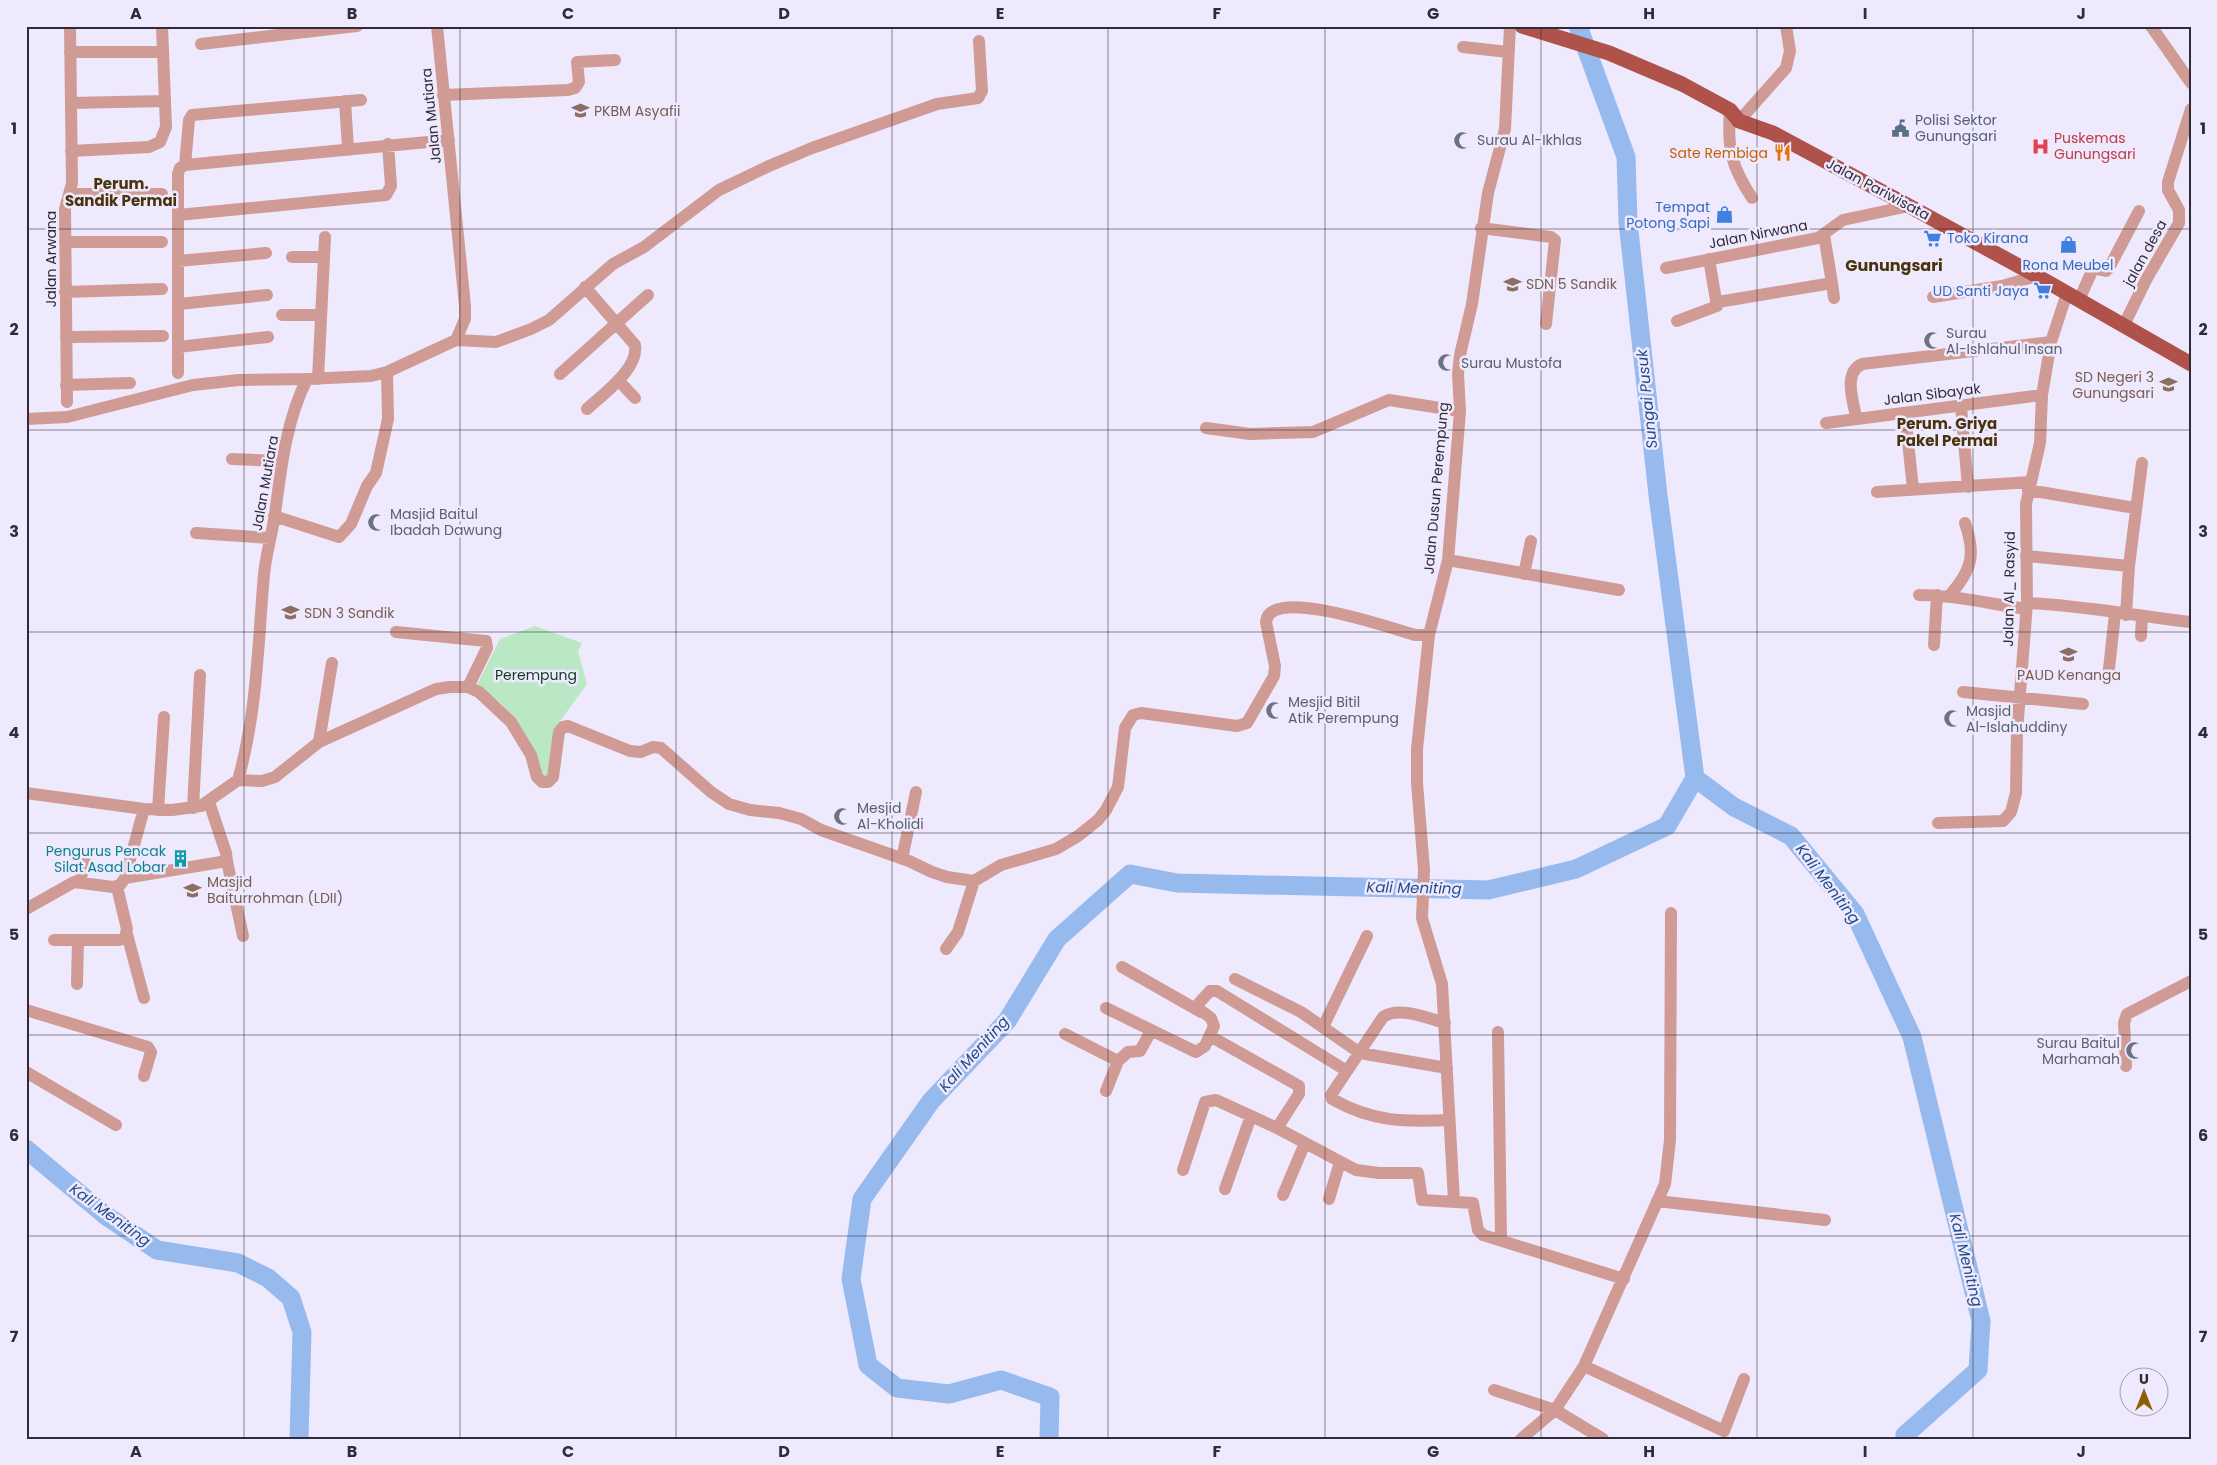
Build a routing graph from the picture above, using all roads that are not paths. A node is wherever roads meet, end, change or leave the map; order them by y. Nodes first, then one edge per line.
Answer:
1 (70, 26) edge
2 (162, 26) edge
3 (356, 26) edge
4 (437, 26) edge
5 (1510, 26) edge
6 (1522, 26) edge
7 (1786, 26) edge
8 (2151, 26) edge
9 (1552, 33) edge
10 (979, 41) dead end
11 (201, 44) dead end
12 (1463, 47) dead end
13 (70, 52) junction
14 (162, 52) junction
15 (1508, 52) junction
16 (614, 60) dead end
17 (2191, 83) edge
18 (443, 95) junction
19 (361, 100) dead end
20 (165, 101) junction
21 (345, 101) junction
22 (71, 104) junction
23 (2191, 109) edge
24 (1735, 116) junction
25 (449, 140) junction
26 (388, 144) junction
27 (348, 148) junction
28 (71, 151) junction
29 (185, 165) junction
30 (69, 194) junction
31 (162, 194) dead end
32 (1752, 198) dead end
33 (1909, 206) junction
34 (2139, 211) dead end
35 (178, 215) junction
36 (1481, 228) junction
37 (1824, 235) junction
38 (325, 237) dead end
39 (65, 242) junction
40 (162, 242) dead end
41 (266, 253) dead end
42 (292, 257) dead end
43 (323, 257) junction
44 (1709, 259) junction
45 (178, 262) junction
46 (1666, 268) dead end
47 (2037, 276) junction
48 (1832, 283) junction
49 (585, 288) junction
50 (162, 289) dead end
51 (65, 292) junction
52 (267, 295) dead end
53 (648, 295) dead end
54 (2073, 296) junction
55 (1934, 297) dead end
56 (1834, 298) dead end
57 (1718, 302) junction
58 (178, 304) junction
59 (282, 315) dead end
60 (321, 315) junction
61 (1677, 321) dead end
62 (616, 323) junction
63 (1546, 324) dead end
64 (2124, 325) junction
65 (163, 336) dead end
66 (66, 337) junction
67 (268, 337) dead end
68 (456, 340) junction
69 (2051, 342) junction
70 (178, 347) junction
71 (2191, 364) edge
72 (387, 372) junction
73 (178, 373) dead end
74 (560, 374) dead end
75 (312, 379) junction
76 (618, 380) junction
77 (130, 384) dead end
78 (66, 385) junction
79 (2042, 395) junction
80 (635, 398) dead end
81 (67, 402) dead end
82 (1961, 406) junction
83 (587, 409) dead end
84 (1460, 411) junction
85 (1905, 413) junction
86 (1856, 417) junction
87 (26, 419) edge
88 (1826, 423) dead end
89 (1206, 428) dead end
90 (232, 459) dead end
91 (281, 461) junction
92 (2142, 463) dead end
93 (2029, 486) junction
94 (1968, 487) junction
95 (1913, 489) junction
96 (1878, 492) dead end
97 (2135, 508) junction
98 (274, 516) junction
99 (1965, 522) dead end
100 (196, 533) dead end
101 (270, 538) junction
102 (1531, 541) dead end
103 (2026, 556) junction
104 (1448, 560) junction
105 (2129, 566) junction
106 (1524, 574) junction
107 (1619, 590) dead end
108 (1919, 595) dead end
109 (1944, 595) junction
110 (2026, 606) junction
111 (2121, 614) junction
112 (2142, 617) junction
113 (2191, 622) edge
114 (396, 632) dead end
115 (1429, 635) junction
116 (2141, 636) dead end
117 (1934, 645) dead end
118 (332, 662) dead end
119 (200, 675) dead end
120 (2108, 678) dead end
121 (468, 687) junction
122 (1963, 692) dead end
123 (2020, 697) junction
124 (2083, 704) dead end
125 (164, 717) dead end
126 (319, 742) junction
127 (238, 780) junction
128 (916, 792) dead end
129 (26, 793) edge
130 (209, 802) junction
131 (193, 808) junction
132 (144, 809) junction
133 (158, 810) junction
134 (1938, 823) dead end
135 (902, 859) junction
136 (227, 861) junction
137 (86, 864) dead end
138 (974, 881) junction
139 (79, 882) junction
140 (121, 882) junction
141 (26, 909) edge
142 (1671, 913) dead end
143 (127, 934) junction
144 (243, 936) dead end
145 (1367, 936) dead end
146 (54, 940) dead end
147 (78, 940) junction
148 (946, 949) dead end
149 (1122, 967) dead end
150 (1235, 979) dead end
151 (2191, 981) edge
152 (77, 984) dead end
153 (144, 998) dead end
154 (1106, 1008) dead end
155 (26, 1010) edge
156 (1201, 1012) junction
157 (1445, 1022) junction
158 (1323, 1027) junction
159 (1151, 1031) junction
160 (1498, 1032) dead end
161 (1065, 1034) dead end
162 (1210, 1036) junction
163 (1360, 1053) junction
164 (1118, 1061) junction
165 (2126, 1066) dead end
166 (1447, 1068) junction
167 (1347, 1071) junction
168 (26, 1072) edge
169 (144, 1076) dead end
170 (1106, 1091) dead end
171 (1251, 1116) junction
172 (1450, 1120) junction
173 (116, 1125) dead end
174 (1277, 1128) junction
175 (1305, 1143) junction
176 (1340, 1162) junction
177 (1183, 1170) dead end
178 (1225, 1188) dead end
179 (1283, 1195) dead end
180 (1329, 1199) dead end
181 (1454, 1201) junction
182 (1657, 1201) junction
183 (1825, 1220) dead end
184 (1501, 1240) junction
185 (1624, 1279) junction
186 (1584, 1366) junction
187 (1744, 1379) dead end
188 (1494, 1390) dead end
189 (1555, 1410) junction
190 (1722, 1435) edge
191 (1521, 1439) edge
192 (1603, 1439) edge

1 - 13 street, Jalan Arwana
2 - 14 street
3 - 11 street
4 - 18 street, Jalan Mutiara
5 - 15 street, Jalan Dusun Perempung
6 - 9 main road, Jalan Pariwisata
7 - 24 street
8 - 17 street
9 - 24 main road, Jalan Pariwisata
10 - 49 street
12 - 15 street
13 - 14 street
13 - 22 street, Jalan Arwana
14 - 20 street
15 - 36 street, Jalan Dusun Perempung
16 - 18 street
18 - 25 street, Jalan Mutiara
19 - 21 street
20 - 22 street
20 - 28 street
21 - 27 street
21 - 29 street
22 - 28 street, Jalan Arwana
23 - 64 street, jalan desa
24 - 32 street
24 - 33 main road, Jalan Pariwisata
25 - 26 street
25 - 68 street, Jalan Mutiara
26 - 27 street
26 - 35 street
27 - 29 street
28 - 30 street, Jalan Arwana
29 - 35 street
30 - 31 street
30 - 39 street, Jalan Arwana
33 - 37 street, Jalan Nirwana
33 - 47 main road, Jalan Pariwisata
34 - 54 street, Jalan Al_ Rasyid
35 - 45 street
36 - 63 street
36 - 84 street, Jalan Dusun Perempung
37 - 44 street, Jalan Nirwana
37 - 48 street
38 - 43 street, Jalan Mutiara
39 - 40 street
39 - 51 street, Jalan Arwana
41 - 45 street
42 - 43 street
43 - 60 street, Jalan Mutiara
44 - 46 street, Jalan Nirwana
44 - 57 street
45 - 58 street
47 - 54 main road, Jalan Pariwisata
47 - 55 street
48 - 56 street
48 - 57 street
49 - 62 street
49 - 68 street
50 - 51 street
51 - 66 street, Jalan Arwana
52 - 58 street
53 - 62 street
54 - 64 main road, Jalan Pariwisata
54 - 69 street, Jalan Al_ Rasyid
57 - 61 street
58 - 70 street
59 - 60 street
60 - 75 street, Jalan Mutiara
62 - 74 street
62 - 76 street
64 - 71 main road, Jalan Pariwisata
65 - 66 street
66 - 78 street, Jalan Arwana
67 - 70 street
68 - 72 street
69 - 79 street, Jalan Al_ Rasyid
69 - 86 street
70 - 73 street
72 - 75 street
72 - 98 street
75 - 87 street
75 - 91 street, Jalan Mutiara
76 - 80 street
76 - 83 street
77 - 78 street
78 - 81 street, Jalan Arwana
79 - 82 street, Jalan Sibayak
79 - 93 street, Jalan Al_ Rasyid
82 - 85 street, Jalan Sibayak
82 - 94 street
84 - 89 street
84 - 104 street, Jalan Dusun Perempung
85 - 86 street, Jalan Sibayak
85 - 95 street
86 - 88 street, Jalan Sibayak
90 - 91 street
91 - 98 street, Jalan Mutiara
92 - 97 street
93 - 94 street
93 - 97 street
93 - 103 street, Jalan Al_ Rasyid
94 - 95 street
95 - 96 street
97 - 105 street
98 - 101 street, Jalan Mutiara
99 - 109 street
100 - 101 street
101 - 127 street, Jalan Mutiara
102 - 106 street
103 - 105 street
103 - 110 street, Jalan Al_ Rasyid
104 - 106 street
104 - 115 street, Jalan Dusun Perempung
105 - 111 street
106 - 107 street
108 - 109 street
109 - 110 street
109 - 117 street
110 - 111 street
110 - 123 street, Jalan Al_ Rasyid
111 - 112 street
111 - 120 street
112 - 113 street
112 - 116 street
114 - 121 street
115 - 138 street
115 - 157 street, Jalan Dusun Perempung
118 - 126 street
119 - 131 street
121 - 126 street
121 - 135 street
122 - 123 street
123 - 124 street
123 - 134 street, Jalan Al_ Rasyid
125 - 133 street
126 - 127 street
127 - 130 street
128 - 135 street
129 - 132 street
130 - 131 street
130 - 136 street
131 - 133 street
132 - 133 street
132 - 140 street
135 - 138 street
136 - 140 street
136 - 144 street
137 - 139 street
138 - 148 street
139 - 140 street
139 - 141 street
140 - 143 street
142 - 182 street
143 - 147 street
143 - 153 street
145 - 158 street
146 - 147 street
147 - 152 street
149 - 156 street
150 - 158 street
151 - 165 street
154 - 159 street
155 - 169 street
156 - 162 street
156 - 167 street
157 - 163 street
157 - 166 street, Jalan Dusun Perempung
158 - 163 street
159 - 162 street
159 - 164 street
160 - 184 street
161 - 164 street
162 - 174 street
163 - 166 street
163 - 167 street
164 - 170 street
166 - 172 street, Jalan Dusun Perempung
167 - 172 street
168 - 173 street
171 - 174 street
171 - 177 street
171 - 178 street
172 - 181 street, Jalan Dusun Perempung
174 - 175 street
175 - 176 street
175 - 179 street
176 - 180 street
176 - 181 street
181 - 184 street
182 - 183 street
182 - 185 street
184 - 185 street
185 - 186 street
186 - 189 street
186 - 190 street
187 - 190 street
188 - 189 street
189 - 191 street
189 - 192 street

